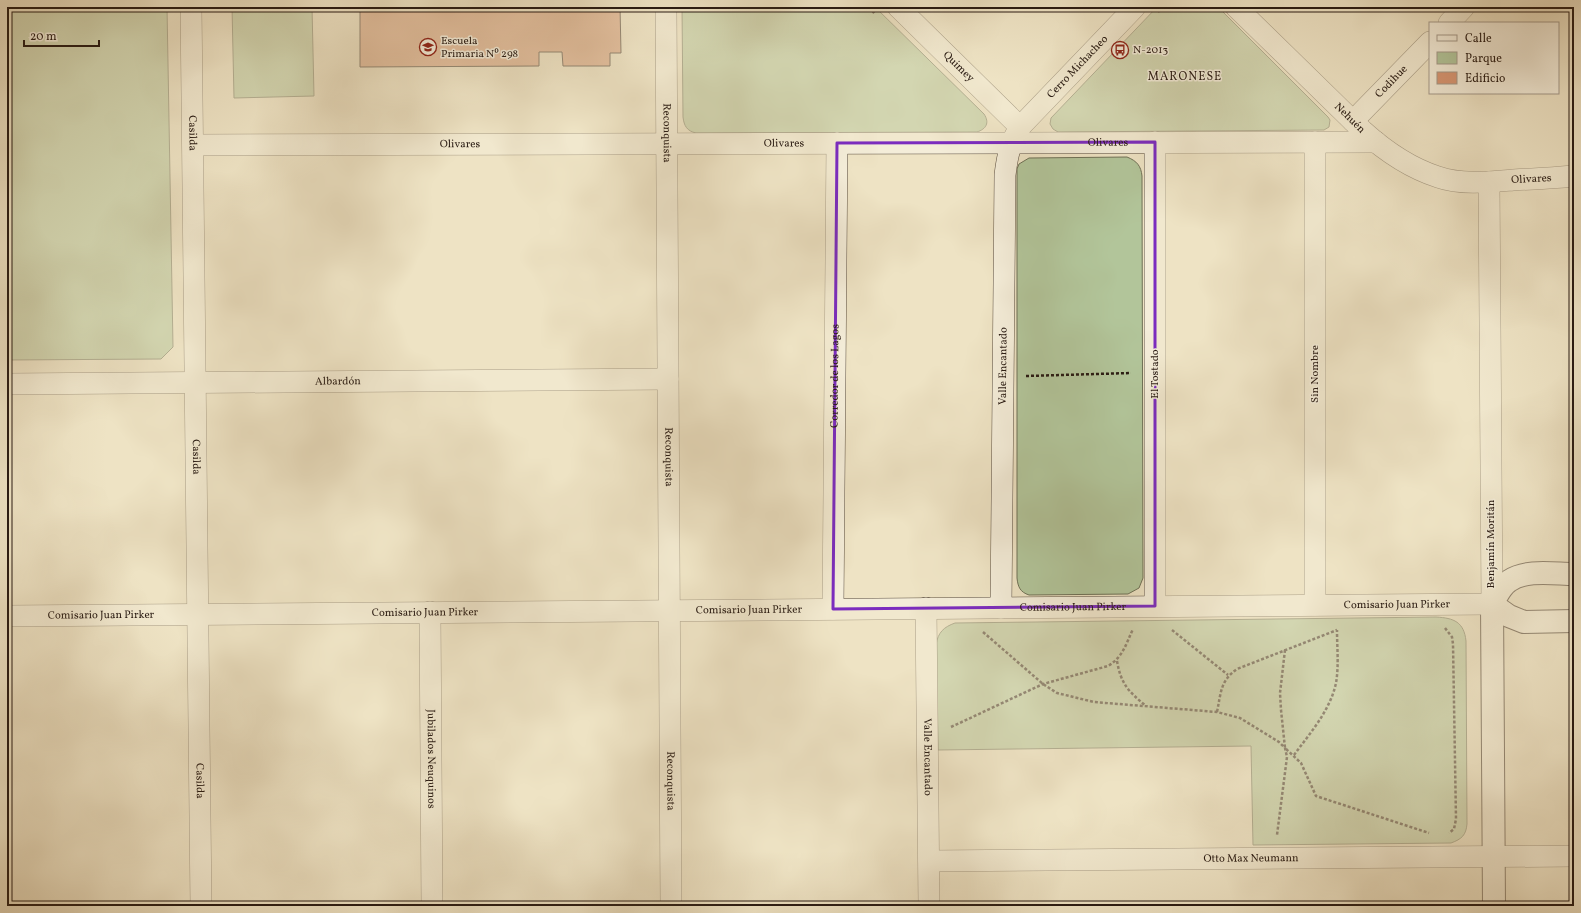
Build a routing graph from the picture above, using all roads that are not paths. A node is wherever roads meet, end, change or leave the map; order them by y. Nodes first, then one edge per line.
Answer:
1 (191, 7) edge
2 (666, 7) edge
3 (898, 7) edge
4 (1135, 7) edge
5 (1236, 7) edge
6 (1464, 7) edge
7 (1450, 22) edge
8 (1429, 43) edge
9 (1353, 121) junction
10 (1016, 135) junction
11 (1155, 142) junction
12 (1315, 142) junction
13 (1376, 142) junction
14 (666, 144) junction
15 (837, 144) junction
16 (193, 145) junction
17 (1574, 176) edge
18 (1489, 182) junction
19 (668, 378) junction
20 (195, 382) junction
21 (7, 384) edge
22 (1574, 574) edge
23 (1492, 604) junction
24 (1315, 605) junction
25 (1155, 606) junction
26 (926, 608) junction
27 (1001, 608) junction
28 (833, 609) junction
29 (669, 610) junction
30 (430, 612) junction
31 (198, 614) junction
32 (7, 616) edge
33 (1574, 621) edge
34 (1493, 856) junction
35 (1574, 856) edge
36 (929, 861) junction
37 (201, 906) edge
38 (432, 906) edge
39 (671, 906) edge
40 (929, 906) edge
41 (1494, 906) edge

1 - 16 street, Casilda
2 - 14 street, Reconquista
3 - 10 street, Quimey
4 - 10 street, Cerro Michacheo
5 - 9 street, Nehuén
6 - 7 street
8 - 9 street, Codihue
9 - 13 street, Nehuén
10 - 11 street, Olivares
10 - 15 street, Olivares
10 - 27 street, Valle Encantado
11 - 12 street, Olivares
11 - 25 street, El Tostado
12 - 13 street, Olivares
12 - 24 street, Sin Nombre
13 - 18 street, Nehuén
14 - 15 street, Olivares
14 - 16 street, Olivares
14 - 19 street, Reconquista
15 - 28 street, Corredor de los Lagos
16 - 20 street, Casilda
17 - 18 street, Olivares
18 - 23 street, Benjamín Moritán
19 - 20 street, Albardón
19 - 29 street, Reconquista
20 - 21 street, Albardón
20 - 31 street, Casilda
22 - 23 street
23 - 24 street, Comisario Juan Pirker
23 - 33 street
23 - 34 street, Benjamín Moritán
24 - 25 street, Comisario Juan Pirker
25 - 27 street, Comisario Juan Pirker
26 - 27 street, Comisario Juan Pirker
26 - 28 street, Comisario Juan Pirker
26 - 36 street, Valle Encantado
28 - 29 street, Comisario Juan Pirker
29 - 30 street, Comisario Juan Pirker
29 - 39 street, Reconquista
30 - 31 street, Comisario Juan Pirker
30 - 38 street, Jubilados Neuquinos
31 - 32 street, Comisario Juan Pirker
31 - 37 street, Casilda
34 - 35 street, Otto Max Neumann
34 - 36 street, Otto Max Neumann
34 - 41 street, Benjamín Moritán
36 - 40 street, Valle Encantado

